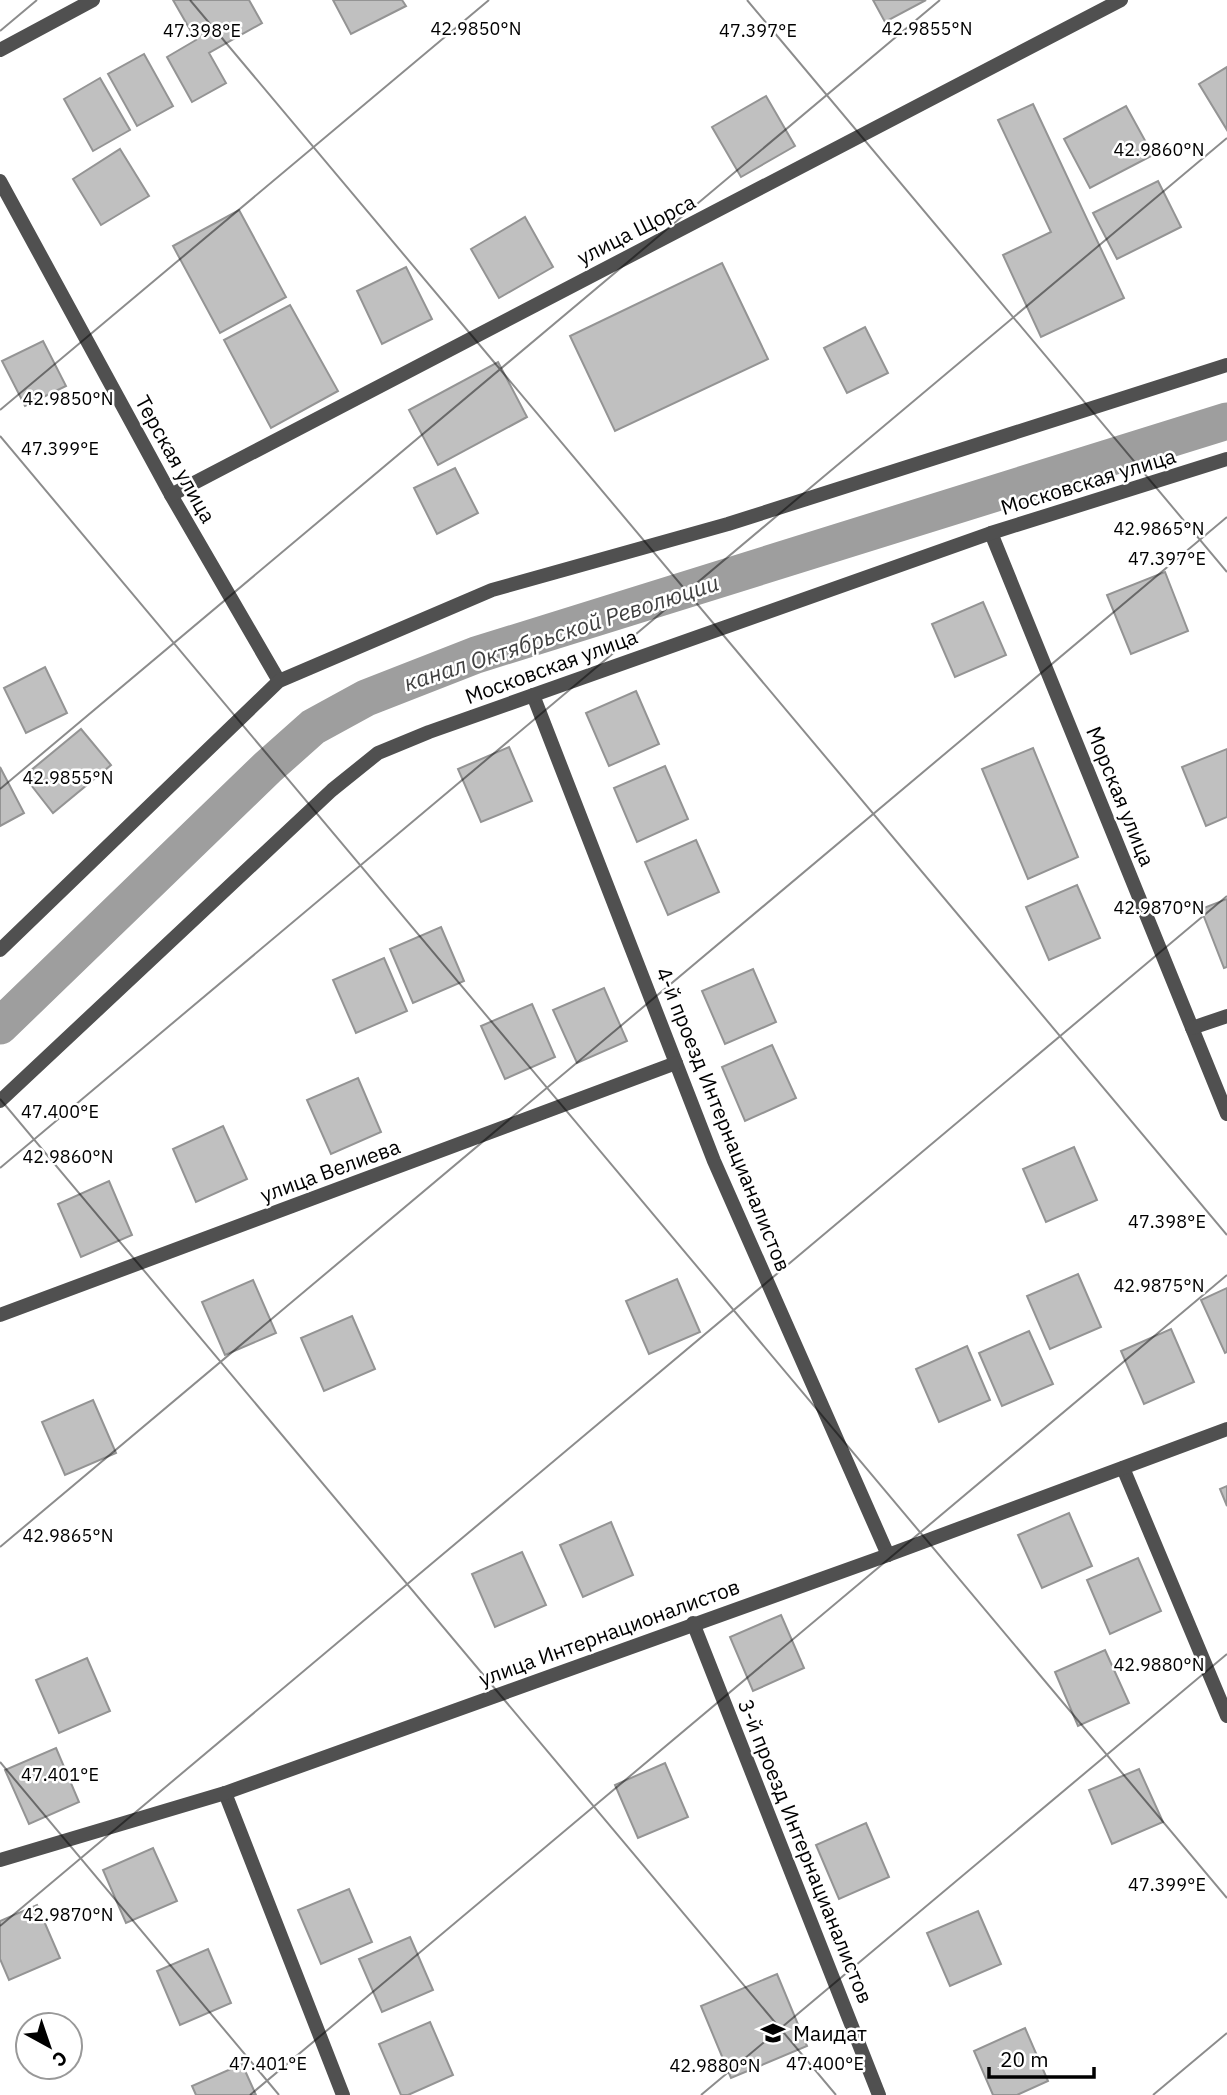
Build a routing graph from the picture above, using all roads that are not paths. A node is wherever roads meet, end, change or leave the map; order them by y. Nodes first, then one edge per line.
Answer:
1 (93, 0) edge
2 (1121, 0) edge
3 (0, 50) edge
4 (0, 181) edge
5 (1227, 365) edge
6 (1227, 459) edge
7 (170, 495) junction
8 (991, 533) junction
9 (279, 681) junction
10 (533, 695) junction
11 (0, 950) edge
12 (1227, 1016) edge
13 (1192, 1028) junction
14 (676, 1063) junction
15 (0, 1101) edge
16 (1227, 1114) edge
17 (0, 1315) edge
18 (1227, 1429) edge
19 (1123, 1468) junction
20 (888, 1555) junction
21 (693, 1623) junction
22 (1227, 1716) edge
23 (225, 1793) junction
24 (0, 1860) edge
25 (343, 2095) edge
26 (879, 2095) edge

1 - 3 street
2 - 7 street, улица Щорса
4 - 7 street, Терская улица
5 - 9 street
6 - 8 street, Московская улица
7 - 9 street, Терская улица
8 - 10 street, Московская улица
8 - 13 street, Морская улица
9 - 11 street
10 - 14 street, 4-й проезд Интернацианалистов
10 - 15 street, Московская улица
12 - 13 street
13 - 16 street, Морская улица
14 - 17 street, улица Велиева
14 - 20 street, 4-й проезд Интернацианалистов
18 - 19 street, улица Интернационалистов
19 - 20 street, улица Интернационалистов
19 - 22 street
20 - 21 street, улица Интернационалистов
21 - 23 street, улица Интернационалистов
21 - 26 street, 3-й проезд Интернацианалистов
23 - 24 street, улица Интернационалистов
23 - 25 street

